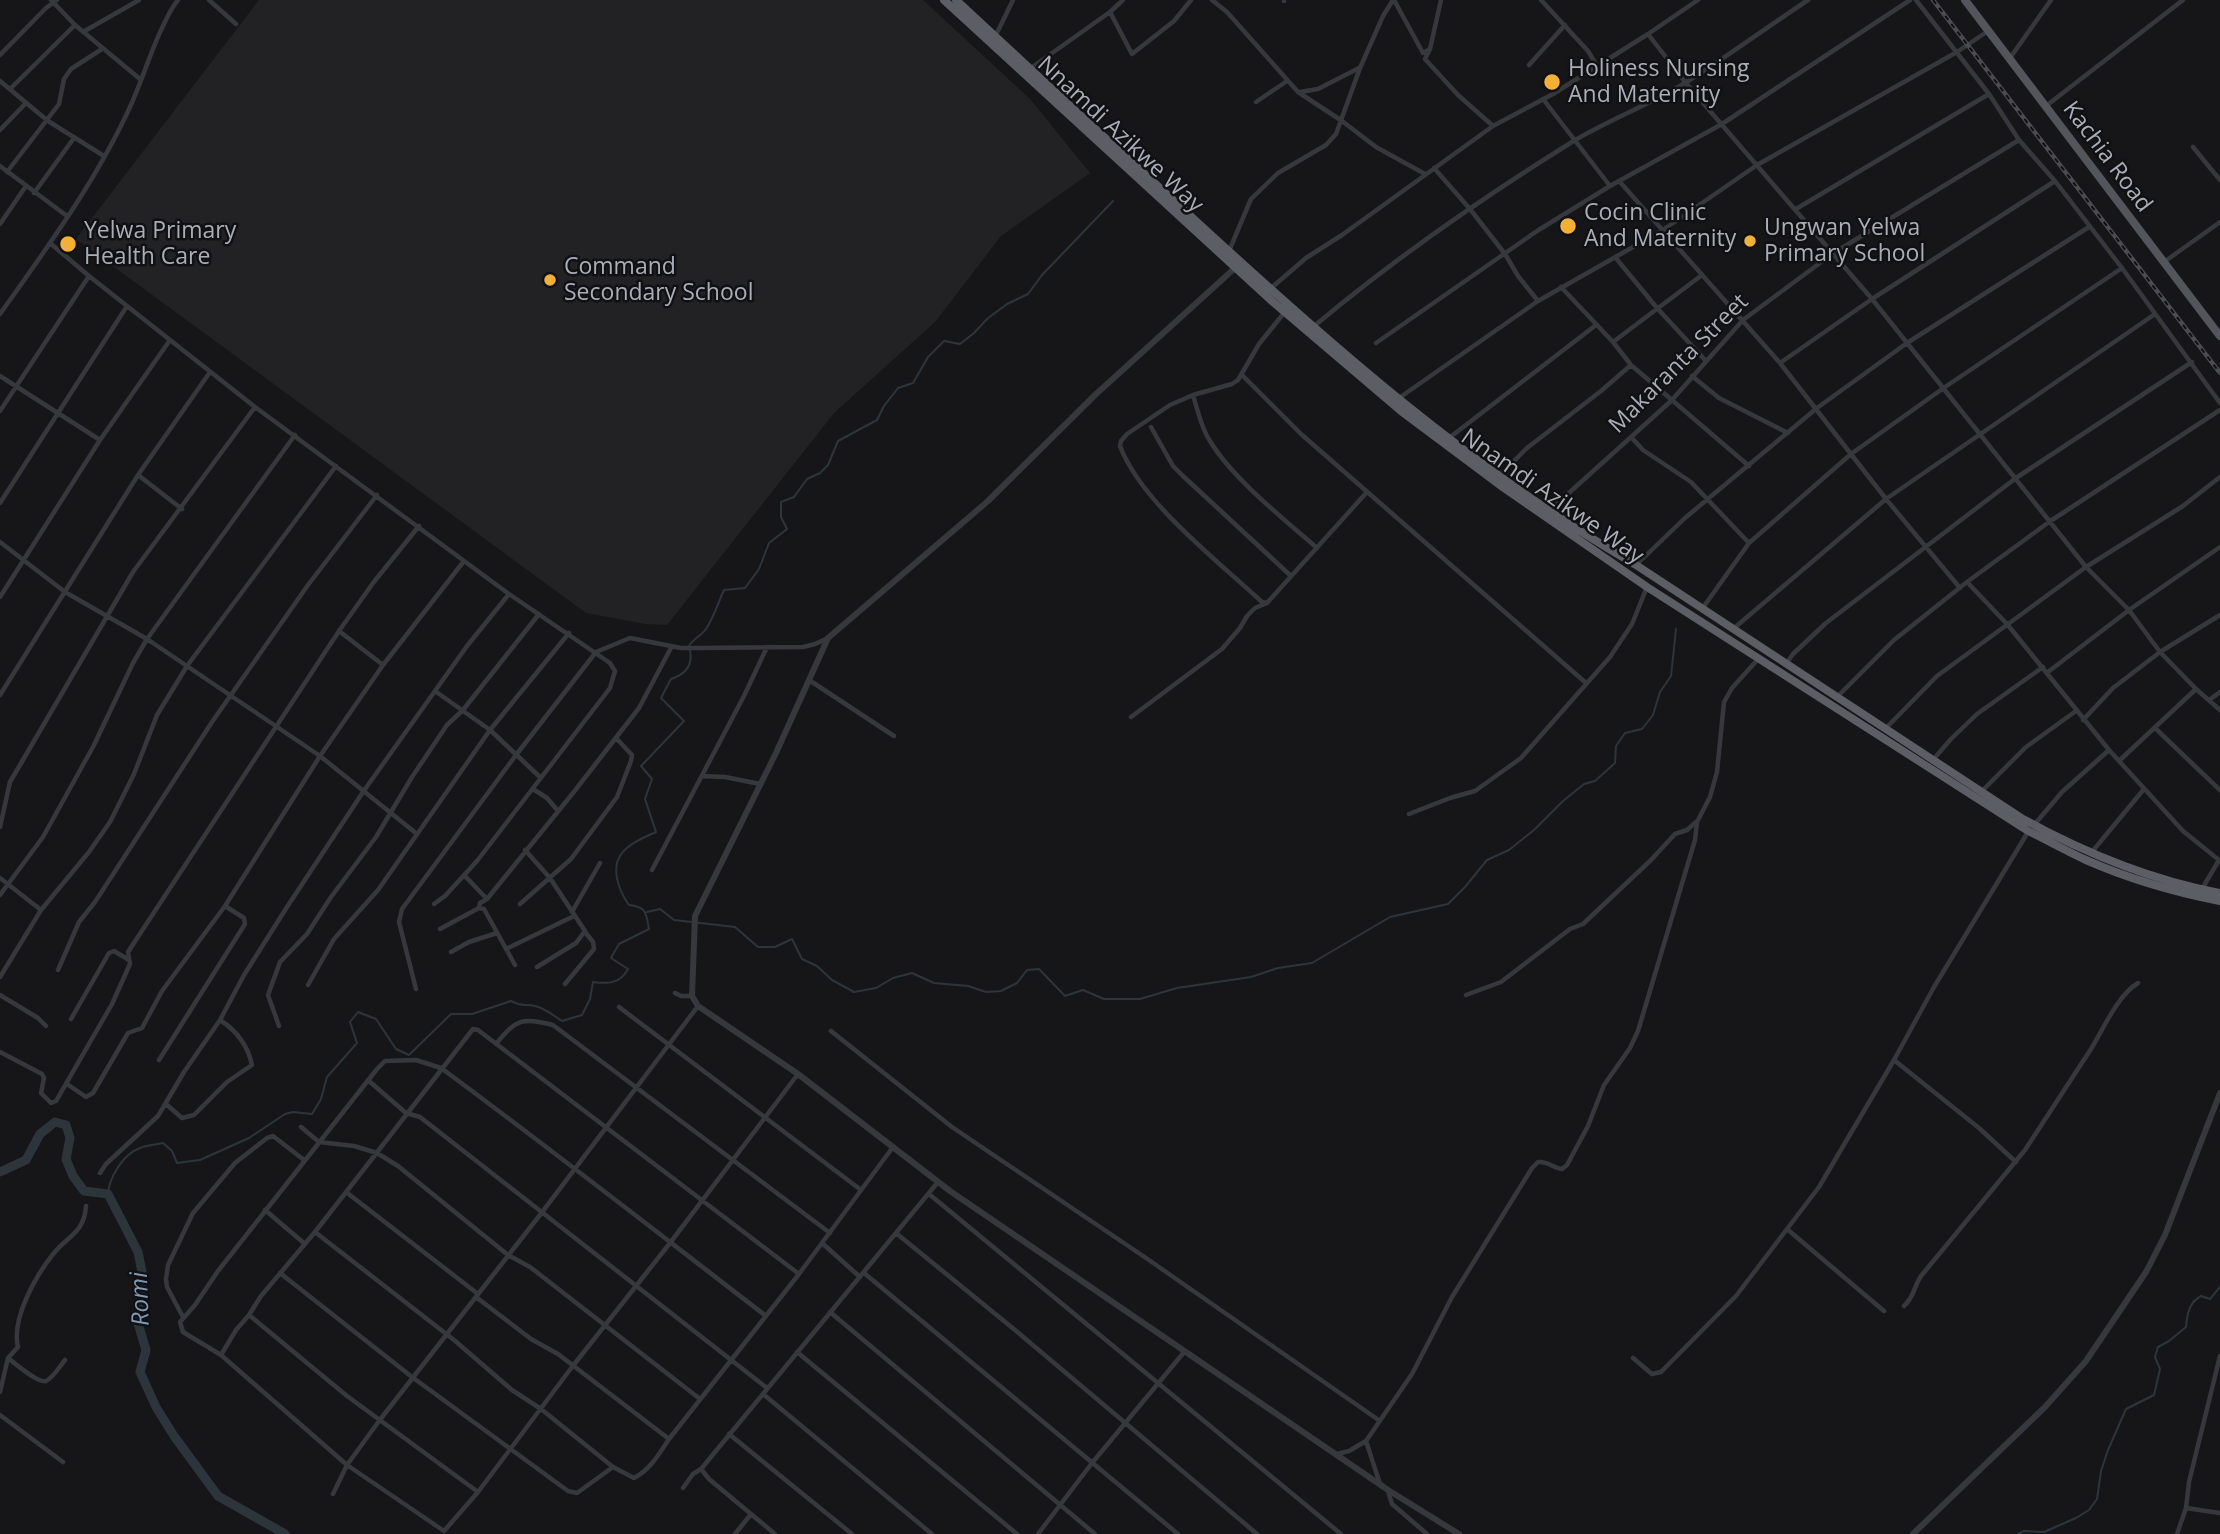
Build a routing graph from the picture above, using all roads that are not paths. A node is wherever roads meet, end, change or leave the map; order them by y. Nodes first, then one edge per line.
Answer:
1 (139, 0) edge
2 (209, 0) edge
3 (944, 0) edge
4 (956, 0) edge
5 (1013, 0) edge
6 (1123, 0) edge
7 (1191, 0) edge
8 (1212, 0) edge
9 (1393, 0) edge
10 (1441, 0) edge
11 (1541, 0) edge
12 (1698, 0) edge
13 (1808, 0) edge
14 (1910, 0) edge
15 (1916, 0) edge
16 (1965, 0) edge
17 (2051, 0) edge
18 (2183, 0) edge
19 (54, 1) edge
20 (174, 2) edge
21 (1110, 12) junction
22 (236, 23) dead end
23 (75, 25) junction
24 (1564, 26) junction
25 (1988, 31) junction
26 (83, 32) junction
27 (1648, 34) junction
28 (995, 37) junction
29 (102, 49) junction
30 (1430, 49) junction
31 (1957, 52) junction
32 (0, 55) edge
33 (2009, 59) junction
34 (1529, 65) dead end
35 (1597, 66) junction
36 (1030, 68) junction
37 (1360, 68) junction
38 (140, 79) junction
39 (0, 80) edge
40 (1287, 80) junction
41 (1685, 82) junction
42 (10, 89) junction
43 (1298, 92) junction
44 (1989, 94) junction
45 (1543, 99) junction
46 (1256, 102) dead end
47 (26, 103) junction
48 (2045, 106) junction
49 (48, 121) junction
50 (1342, 121) junction
51 (1722, 124) junction
52 (1493, 126) junction
53 (0, 130) edge
54 (74, 138) junction
55 (2019, 140) junction
56 (1575, 141) junction
57 (2193, 147) dead end
58 (104, 156) junction
59 (1757, 165) junction
60 (0, 167) edge
61 (1434, 168) junction
62 (7, 172) junction
63 (1426, 174) junction
64 (2220, 180) edge
65 (2055, 181) junction
66 (1620, 182) junction
67 (26, 186) junction
68 (1610, 186) junction
69 (34, 193) junction
70 (1470, 209) junction
71 (1797, 209) junction
72 (67, 216) junction
73 (2220, 222) edge
74 (0, 224) edge
75 (2089, 227) junction
76 (1663, 230) junction
77 (50, 243) junction
78 (1229, 252) junction
79 (1505, 254) junction
80 (1832, 254) junction
81 (1615, 257) junction
82 (2163, 263) junction
83 (1235, 268) junction
84 (2122, 268) junction
85 (1702, 275) junction
86 (89, 276) junction
87 (1561, 287) junction
88 (1269, 289) junction
89 (1872, 299) junction
90 (1538, 301) junction
91 (127, 306) junction
92 (1657, 307) junction
93 (1285, 312) junction
94 (0, 314) edge
95 (2155, 314) junction
96 (1743, 320) junction
97 (1596, 325) junction
98 (1312, 328) junction
99 (2220, 336) edge
100 (170, 340) junction
101 (1613, 342) junction
102 (1376, 343) dead end
103 (1907, 343) junction
104 (1706, 361) junction
105 (2192, 362) junction
106 (1780, 363) junction
107 (1630, 365) junction
108 (210, 372) junction
109 (1242, 375) junction
110 (0, 376) edge
111 (1692, 376) junction
112 (16, 386) junction
113 (1945, 387) junction
114 (1193, 396) junction
115 (1398, 399) junction
116 (1671, 401) junction
117 (2220, 403) edge
118 (255, 407) junction
119 (1817, 408) junction
120 (2220, 410) edge
121 (0, 411) edge
122 (59, 412) junction
123 (1151, 427) dead end
124 (1788, 433) junction
125 (1981, 433) junction
126 (295, 435) junction
127 (1631, 437) junction
128 (1448, 438) junction
129 (100, 440) junction
130 (1851, 454) junction
131 (336, 466) junction
132 (1749, 466) junction
133 (138, 475) junction
134 (1500, 475) junction
135 (2220, 477) edge
136 (2016, 478) junction
137 (1367, 492) junction
138 (377, 495) junction
139 (1708, 499) junction
140 (1886, 499) junction
141 (0, 503) edge
142 (182, 509) junction
143 (1549, 510) junction
144 (2049, 522) junction
145 (419, 526) junction
146 (0, 542) edge
147 (1749, 543) junction
148 (1924, 547) junction
149 (2220, 547) edge
150 (1317, 548) junction
151 (23, 561) junction
152 (464, 561) junction
153 (1636, 565) junction
154 (2087, 567) junction
155 (1291, 576) junction
156 (1967, 582) junction
157 (1647, 587) junction
158 (1960, 588) junction
159 (65, 592) junction
160 (509, 594) junction
161 (0, 597) edge
162 (1267, 603) junction
163 (1701, 609) junction
164 (2129, 610) junction
165 (539, 614) junction
166 (2220, 615) edge
167 (107, 616) junction
168 (2007, 624) junction
169 (1732, 630) junction
170 (339, 631) junction
171 (569, 633) junction
172 (828, 638) junction
173 (147, 639) junction
174 (672, 646) junction
175 (767, 647) junction
176 (596, 652) junction
177 (2160, 652) junction
178 (1759, 657) junction
179 (383, 665) junction
180 (1785, 665) junction
181 (187, 666) junction
182 (2043, 667) junction
183 (2048, 672) junction
184 (809, 680) junction
185 (1586, 683) junction
186 (2196, 689) junction
187 (435, 691) junction
188 (2220, 692) edge
189 (0, 695) edge
190 (230, 696) junction
191 (1836, 698) junction
192 (2209, 700) junction
193 (463, 710) junction
194 (2220, 710) edge
195 (2076, 711) junction
196 (1131, 718) dead end
197 (2083, 720) junction
198 (275, 726) junction
199 (2155, 727) junction
200 (1885, 729) junction
201 (490, 730) junction
202 (894, 736) dead end
203 (616, 738) junction
204 (2109, 750) junction
205 (516, 755) junction
206 (320, 756) junction
207 (2120, 760) junction
208 (1932, 761) junction
209 (702, 776) junction
210 (541, 778) junction
211 (760, 784) junction
212 (533, 789) junction
213 (2144, 789) junction
214 (2220, 790) edge
215 (363, 792) junction
216 (1981, 793) junction
217 (558, 811) junction
218 (392, 813) junction
219 (1409, 814) dead end
220 (1697, 822) junction
221 (0, 827) edge
222 (2031, 828) junction
223 (417, 834) junction
224 (525, 850) junction
225 (2091, 853) junction
226 (2220, 860) edge
227 (600, 863) dead end
228 (652, 870) dead end
229 (464, 875) junction
230 (0, 878) edge
231 (550, 878) junction
232 (8, 884) junction
233 (2201, 890) junction
234 (2220, 893) edge
235 (0, 895) edge
236 (487, 899) junction
237 (2220, 901) edge
238 (435, 904) dead end
239 (520, 904) dead end
240 (225, 906) junction
241 (479, 908) junction
242 (41, 910) junction
243 (573, 914) junction
244 (440, 929) dead end
245 (585, 932) junction
246 (498, 933) junction
247 (506, 949) junction
248 (450, 953) dead end
249 (130, 961) junction
250 (515, 965) dead end
251 (537, 967) dead end
252 (58, 970) dead end
253 (0, 977) edge
254 (2138, 983) dead end
255 (565, 984) dead end
256 (308, 985) dead end
257 (416, 989) dead end
258 (676, 993) dead end
259 (0, 995) edge
260 (1466, 995) dead end
261 (692, 996) junction
262 (698, 1006) junction
263 (619, 1007) dead end
264 (71, 1019) dead end
265 (220, 1020) junction
266 (46, 1026) dead end
267 (279, 1026) dead end
268 (831, 1031) dead end
269 (496, 1044) junction
270 (669, 1045) junction
271 (0, 1052) edge
272 (159, 1060) dead end
273 (1894, 1060) junction
274 (441, 1068) junction
275 (798, 1074) junction
276 (369, 1081) junction
277 (67, 1084) junction
278 (637, 1086) junction
279 (2220, 1093) edge
280 (166, 1104) junction
281 (406, 1113) junction
282 (765, 1117) junction
283 (301, 1127) dead end
284 (605, 1128) junction
285 (320, 1142) junction
286 (893, 1147) junction
287 (377, 1153) junction
288 (733, 1159) junction
289 (304, 1160) junction
290 (2016, 1162) junction
291 (575, 1168) junction
292 (100, 1173) dead end
293 (938, 1182) junction
294 (861, 1190) junction
295 (345, 1192) junction
296 (929, 1194) junction
297 (701, 1200) junction
298 (86, 1206) dead end
299 (265, 1210) junction
300 (543, 1211) junction
301 (1787, 1229) junction
302 (315, 1232) junction
303 (830, 1233) junction
304 (896, 1233) junction
305 (670, 1243) junction
306 (822, 1243) junction
307 (304, 1244) junction
308 (508, 1255) junction
309 (280, 1273) junction
310 (799, 1274) junction
311 (862, 1275) junction
312 (635, 1286) junction
313 (477, 1295) junction
314 (1904, 1306) dead end
315 (1884, 1311) dead end
316 (830, 1312) junction
317 (249, 1315) junction
318 (766, 1316) junction
319 (183, 1317) junction
320 (604, 1324) junction
321 (445, 1335) junction
322 (1185, 1350) junction
323 (797, 1352) junction
324 (221, 1355) junction
325 (2220, 1356) edge
326 (8, 1358) junction
327 (1633, 1358) dead end
328 (732, 1359) junction
329 (65, 1360) dead end
330 (572, 1367) junction
331 (412, 1377) junction
332 (1158, 1384) junction
333 (767, 1388) junction
334 (0, 1392) edge
335 (763, 1394) junction
336 (701, 1399) junction
337 (541, 1409) junction
338 (0, 1415) edge
339 (379, 1420) junction
340 (1380, 1421) junction
341 (1125, 1424) junction
342 (736, 1427) junction
343 (729, 1434) junction
344 (669, 1439) junction
345 (1366, 1441) junction
346 (743, 1445) junction
347 (509, 1450) junction
348 (1337, 1454) junction
349 (63, 1462) dead end
350 (1092, 1463) junction
351 (347, 1465) junction
352 (614, 1467) junction
353 (701, 1469) junction
354 (1380, 1484) junction
355 (682, 1488) dead end
356 (1388, 1490) junction
357 (478, 1492) junction
358 (332, 1494) dead end
359 (1061, 1505) junction
360 (2186, 1508) junction
361 (2220, 1513) edge
362 (751, 1514) junction
363 (734, 1534) edge
364 (775, 1534) edge
365 (852, 1534) edge
366 (932, 1534) edge
367 (1017, 1534) edge
368 (1038, 1534) edge
369 (1096, 1534) edge
370 (1178, 1534) edge
371 (1256, 1534) edge
372 (1342, 1534) edge
373 (1427, 1534) edge
374 (1459, 1534) edge
375 (1913, 1534) edge
376 (2177, 1534) edge

1 - 26 street
2 - 22 street
3 - 83 highway, Nnamdi Azikwe Way
4 - 28 highway, Nnamdi Azikwe Way
5 - 28 street
6 - 21 street
7 - 21 street
8 - 40 street
9 - 30 street
9 - 37 street
10 - 30 street
11 - 24 street
12 - 27 street
13 - 41 street
14 - 51 street
15 - 31 street
16 - 25 main road, Kachia Road
17 - 33 street
18 - 48 street
19 - 23 street
19 - 32 street
20 - 38 street
21 - 36 street
23 - 26 street
23 - 42 street
24 - 34 street
24 - 35 street
25 - 31 street
25 - 33 main road, Kachia Road
26 - 29 street
27 - 35 street
27 - 41 street
28 - 36 highway, Nnamdi Azikwe Way
29 - 38 street
29 - 49 street
30 - 52 street
31 - 44 street
31 - 59 street
33 - 48 main road, Kachia Road
35 - 45 street
36 - 78 highway, Nnamdi Azikwe Way
37 - 43 street
37 - 50 street
38 - 58 street
39 - 42 street
40 - 43 street
40 - 46 street
41 - 51 street
41 - 56 street
42 - 47 street
43 - 50 street
44 - 55 street
44 - 71 street
45 - 52 street
45 - 56 street
47 - 49 street
47 - 53 street
48 - 82 main road, Kachia Road
49 - 54 street
49 - 62 street
50 - 63 street
50 - 78 street
51 - 59 street
51 - 66 street
52 - 61 street
54 - 58 street
54 - 69 street
55 - 65 street
55 - 80 street, Makaranta Street
56 - 68 street
56 - 70 street
57 - 64 street
58 - 72 street
59 - 71 street
59 - 76 street
60 - 62 street
61 - 63 street
61 - 70 street
62 - 67 street
63 - 88 street
65 - 75 street
65 - 89 street
66 - 68 street
66 - 76 street
67 - 69 street
67 - 74 street
68 - 79 street
69 - 72 street
70 - 79 street
70 - 98 street
71 - 80 street
72 - 77 street
73 - 82 street
75 - 84 street
75 - 103 street
76 - 81 street
76 - 85 street
77 - 86 street
77 - 94 street
78 - 88 highway, Nnamdi Azikwe Way
79 - 90 street
79 - 102 street
80 - 89 street
80 - 96 street, Makaranta Street
81 - 87 street
81 - 92 street
82 - 99 main road, Kachia Road
83 - 93 highway, Nnamdi Azikwe Way
83 - 172 street
84 - 95 street
84 - 113 street
85 - 92 street
85 - 96 street
86 - 91 street
86 - 112 street
87 - 90 street
87 - 97 street
88 - 98 highway, Nnamdi Azikwe Way
89 - 103 street
89 - 106 street
90 - 115 street
91 - 100 street
91 - 122 street
92 - 101 street
92 - 104 street
93 - 109 street
93 - 157 highway, Nnamdi Azikwe Way
95 - 105 street
95 - 125 street
96 - 104 street, Makaranta Street
96 - 106 street
97 - 101 street
97 - 128 street
98 - 115 highway, Nnamdi Azikwe Way
100 - 108 street
100 - 129 street
101 - 107 street
103 - 113 street
103 - 119 street
104 - 111 street, Makaranta Street
105 - 117 street
105 - 136 street
106 - 119 street
107 - 116 street
107 - 134 street
108 - 118 street
108 - 133 street
109 - 114 street
109 - 137 street
110 - 112 street
111 - 116 street, Makaranta Street
111 - 124 street
112 - 121 street
112 - 122 street
113 - 125 street
113 - 130 street
114 - 150 street
114 - 162 street
115 - 128 highway, Nnamdi Azikwe Way
116 - 127 street, Makaranta Street
116 - 132 street
118 - 126 street
118 - 142 street
119 - 124 street
119 - 130 street
120 - 144 street
122 - 129 street
122 - 141 street
123 - 155 street
124 - 132 street
125 - 136 street
125 - 140 street
126 - 131 street
126 - 173 street
127 - 139 street
127 - 143 street, Makaranta Street
128 - 134 highway, Nnamdi Azikwe Way
129 - 151 street
130 - 140 street
130 - 147 street
131 - 138 street
131 - 181 street
132 - 139 street
133 - 142 street
133 - 159 street
134 - 143 highway, Nnamdi Azikwe Way
135 - 154 street
136 - 144 street
136 - 148 street
137 - 150 street
137 - 185 street
138 - 145 street
138 - 190 street
139 - 147 street
139 - 153 street
140 - 148 street
140 - 169 street
142 - 167 street
143 - 153 highway, Nnamdi Azikwe Way
144 - 154 street
144 - 156 street
145 - 152 street
145 - 170 street
146 - 151 street
147 - 163 street
148 - 158 street
148 - 180 street
149 - 164 street
150 - 155 street
151 - 159 street
151 - 161 street
152 - 160 street
152 - 179 street
153 - 163 highway, Nnamdi Azikwe Way
154 - 164 street
154 - 168 street
155 - 162 street
156 - 158 street
156 - 168 street
157 - 178 highway, Nnamdi Azikwe Way
157 - 185 street
158 - 191 street
159 - 167 street
159 - 189 street
160 - 165 street
160 - 187 street
162 - 196 street
163 - 169 highway, Nnamdi Azikwe Way
164 - 177 street
164 - 183 street
165 - 171 street
165 - 193 street
166 - 177 street
167 - 173 street
167 - 221 street
168 - 182 street
168 - 200 street
169 - 180 highway, Nnamdi Azikwe Way
170 - 179 street
170 - 198 street
171 - 176 street
171 - 201 street
172 - 175 street
172 - 184 street
173 - 181 street
173 - 232 street
174 - 175 street
174 - 176 street
174 - 203 street
175 - 209 street
176 - 205 street
176 - 210 street
177 - 186 street
177 - 197 street
178 - 220 street
178 - 222 highway, Nnamdi Azikwe Way
179 - 206 street
180 - 191 highway, Nnamdi Azikwe Way
181 - 190 street
181 - 242 street
182 - 183 street
182 - 208 street
183 - 195 street
184 - 202 street
184 - 211 street
185 - 219 street
186 - 192 street
186 - 199 street
187 - 193 street
187 - 215 street
188 - 192 street
190 - 198 street
190 - 252 street
191 - 200 highway, Nnamdi Azikwe Way
192 - 194 street
193 - 201 street
193 - 218 street
195 - 197 street
195 - 216 street
197 - 204 street
198 - 206 street
198 - 249 street
199 - 207 street
199 - 214 street
200 - 208 highway, Nnamdi Azikwe Way
201 - 205 street
201 - 223 street
203 - 217 street
203 - 231 street
204 - 207 street
204 - 222 street
205 - 210 street
205 - 257 street
206 - 215 street
206 - 240 street
207 - 213 street
208 - 216 highway, Nnamdi Azikwe Way
209 - 211 street
209 - 228 street
210 - 212 street
211 - 261 street
212 - 217 street
212 - 229 street
213 - 225 street
213 - 226 street
215 - 218 street
215 - 265 street
216 - 222 highway, Nnamdi Azikwe Way
217 - 224 street
218 - 223 street
218 - 267 street
220 - 260 street
220 - 340 street
222 - 225 highway, Nnamdi Azikwe Way
222 - 237 highway, Nnamdi Azikwe Way
222 - 273 street
223 - 256 street
224 - 231 street
224 - 236 street
225 - 233 highway, Nnamdi Azikwe Way
226 - 233 street
227 - 243 street
229 - 236 street
229 - 238 street
230 - 232 street
231 - 239 street
231 - 243 street
232 - 235 street
232 - 242 street
233 - 234 highway, Nnamdi Azikwe Way
236 - 241 street
240 - 272 street
240 - 277 street
241 - 244 street
241 - 246 street
242 - 253 street
243 - 245 street
243 - 247 street
245 - 251 street
245 - 255 street
246 - 247 street
246 - 248 street
247 - 250 street
249 - 264 street
249 - 277 street
254 - 290 street
258 - 261 street
259 - 266 street
261 - 262 street
262 - 270 street
262 - 275 street
263 - 270 street
265 - 280 street
265 - 280 street
268 - 340 street
269 - 274 street
269 - 278 street
269 - 284 street
270 - 278 street
270 - 282 street
271 - 277 street
273 - 290 street
273 - 301 street
274 - 276 street
274 - 281 street
274 - 291 street
275 - 282 street
275 - 286 street
276 - 281 street
276 - 285 street
278 - 284 street
278 - 288 street
279 - 375 street
280 - 292 street
281 - 287 street
281 - 300 street
282 - 288 street
282 - 294 street
283 - 285 street
284 - 291 street
284 - 297 street
285 - 287 street
285 - 289 street
286 - 293 street
286 - 294 street
287 - 295 street
287 - 308 street
288 - 297 street
288 - 303 street
289 - 299 street
289 - 319 street
290 - 314 street
291 - 300 street
291 - 305 street
293 - 296 street
293 - 322 street
294 - 303 street
295 - 302 street
295 - 313 street
296 - 304 street
296 - 332 street
297 - 305 street
297 - 310 street
298 - 326 street
299 - 307 street
299 - 319 street
300 - 308 street
300 - 312 street
301 - 315 street
301 - 327 street
302 - 307 street
302 - 321 street
303 - 306 street
304 - 311 street
304 - 341 street
305 - 312 street
305 - 318 street
306 - 310 street
306 - 311 street
307 - 309 street
308 - 313 street
308 - 320 street
309 - 317 street
309 - 331 street
310 - 318 street
311 - 316 street
311 - 350 street
312 - 320 street
312 - 328 street
313 - 321 street
313 - 330 street
316 - 323 street
316 - 359 street
317 - 324 street
317 - 339 street
318 - 328 street
319 - 324 street
320 - 330 street
320 - 336 street
321 - 331 street
321 - 337 street
322 - 332 street
322 - 348 street
323 - 333 street
323 - 367 street
324 - 351 street
325 - 360 street
326 - 329 street
326 - 334 street
328 - 333 street
328 - 336 street
330 - 337 street
330 - 344 street
331 - 339 street
331 - 347 street
332 - 341 street
332 - 372 street
333 - 335 street
335 - 342 street
335 - 366 street
336 - 344 street
337 - 347 street
337 - 352 street
338 - 349 street
339 - 351 street
339 - 357 street
340 - 345 street
341 - 350 street
341 - 371 street
342 - 343 street
342 - 346 street
343 - 346 street
343 - 353 street
344 - 352 street
345 - 348 street
345 - 354 street
346 - 365 street
347 - 352 street
347 - 357 street
348 - 354 street
350 - 359 street
350 - 370 street
351 - 357 street
351 - 358 street
353 - 355 street
353 - 362 street
354 - 356 street
356 - 373 street
356 - 374 street
359 - 368 street
359 - 369 street
360 - 361 street
360 - 376 street
362 - 363 street
362 - 364 street

